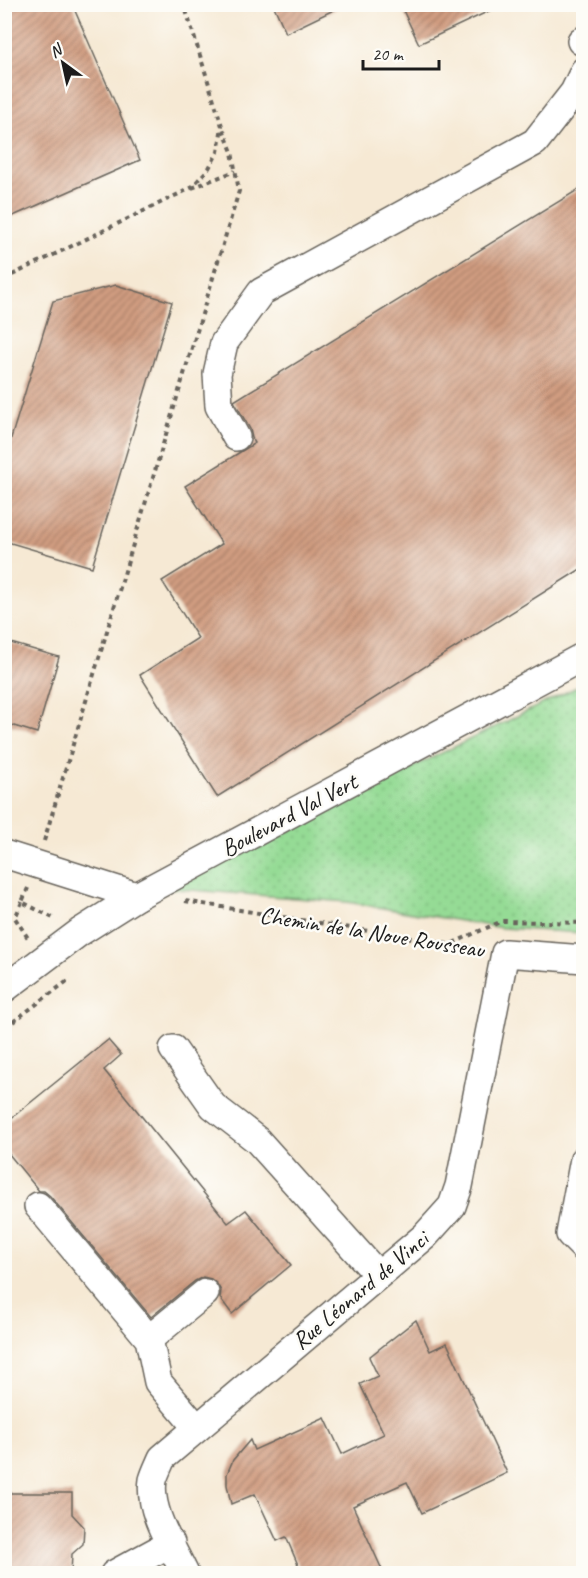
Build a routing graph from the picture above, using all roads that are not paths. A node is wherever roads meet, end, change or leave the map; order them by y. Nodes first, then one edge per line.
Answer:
1 (584, 71) edge
2 (236, 437) dead end
3 (584, 656) edge
4 (4, 854) edge
5 (136, 896) junction
6 (505, 953) joint
7 (584, 959) edge
8 (4, 989) edge
9 (173, 1049) dead end
10 (584, 1159) edge
11 (39, 1206) dead end
12 (584, 1248) edge
13 (378, 1275) junction
14 (205, 1293) dead end
15 (149, 1339) junction
16 (197, 1428) junction
17 (171, 1543) junction
18 (114, 1574) edge
19 (185, 1574) edge

1 - 2 street
3 - 5 street, Boulevard Val Vert
4 - 5 street
5 - 8 street, Boulevard Val Vert
6 - 7 street, Chemin de la Noue Rousseau
6 - 13 street, Rue Léonard de Vinci
9 - 13 street
10 - 12 street
11 - 15 street
13 - 16 street, Rue Léonard de Vinci
14 - 15 street
15 - 16 street
16 - 17 street, Rue Léonard de Vinci
17 - 18 street
17 - 19 street, Rue Léonard de Vinci

